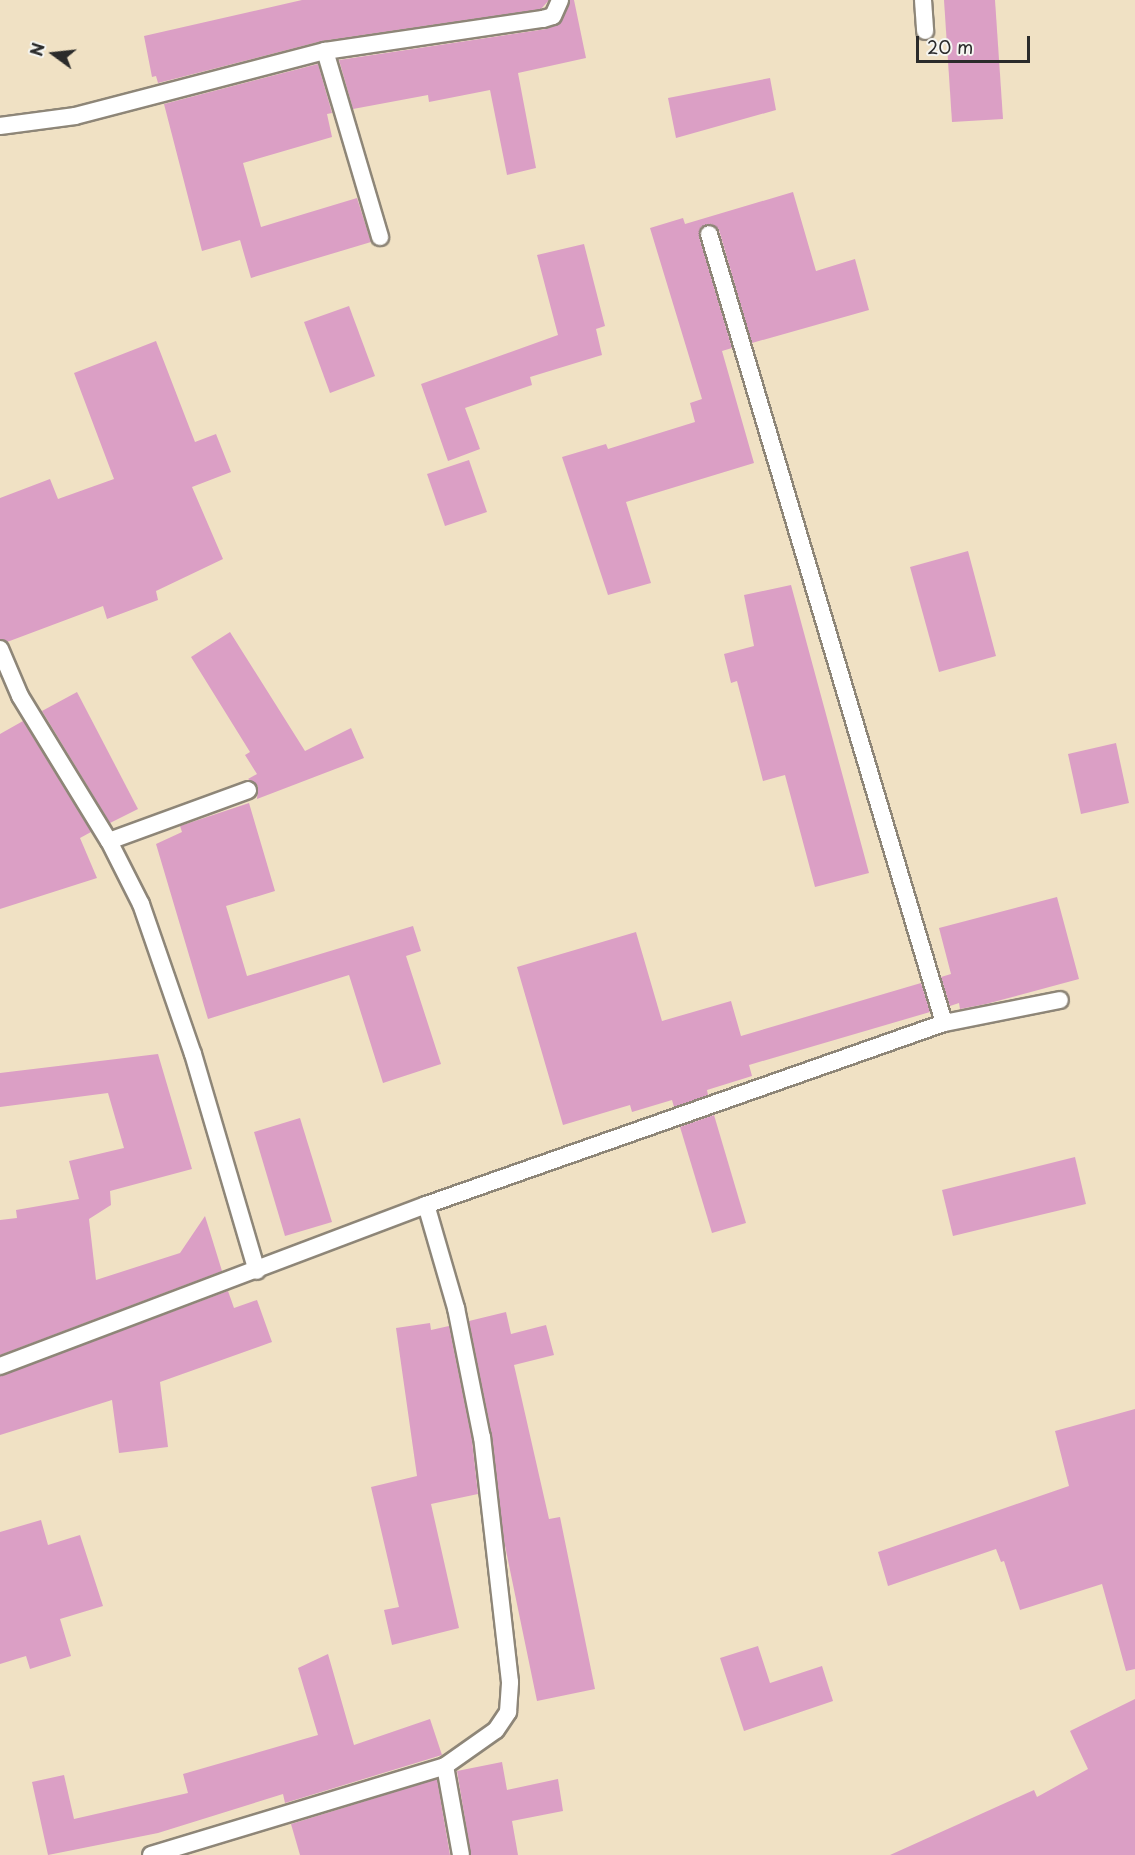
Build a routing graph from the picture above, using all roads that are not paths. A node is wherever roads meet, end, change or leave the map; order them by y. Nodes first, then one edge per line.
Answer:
1 (560, 0) edge
2 (923, 0) edge
3 (925, 31) dead end
4 (325, 51) junction
5 (0, 126) edge
6 (710, 234) dead end
7 (380, 237) dead end
8 (0, 649) edge
9 (248, 790) dead end
10 (109, 841) junction
11 (1060, 1000) dead end
12 (944, 1023) junction
13 (426, 1205) junction
14 (257, 1271) junction
15 (0, 1366) edge
16 (445, 1766) junction
17 (151, 1855) edge
18 (461, 1855) edge

1 - 4 lane
2 - 3 lane
4 - 5 lane
4 - 7 lane
6 - 12 lane
8 - 10 lane
9 - 10 lane
10 - 14 lane
11 - 12 lane
12 - 13 lane
13 - 14 lane
13 - 16 lane
14 - 15 lane
16 - 17 lane
16 - 18 lane

